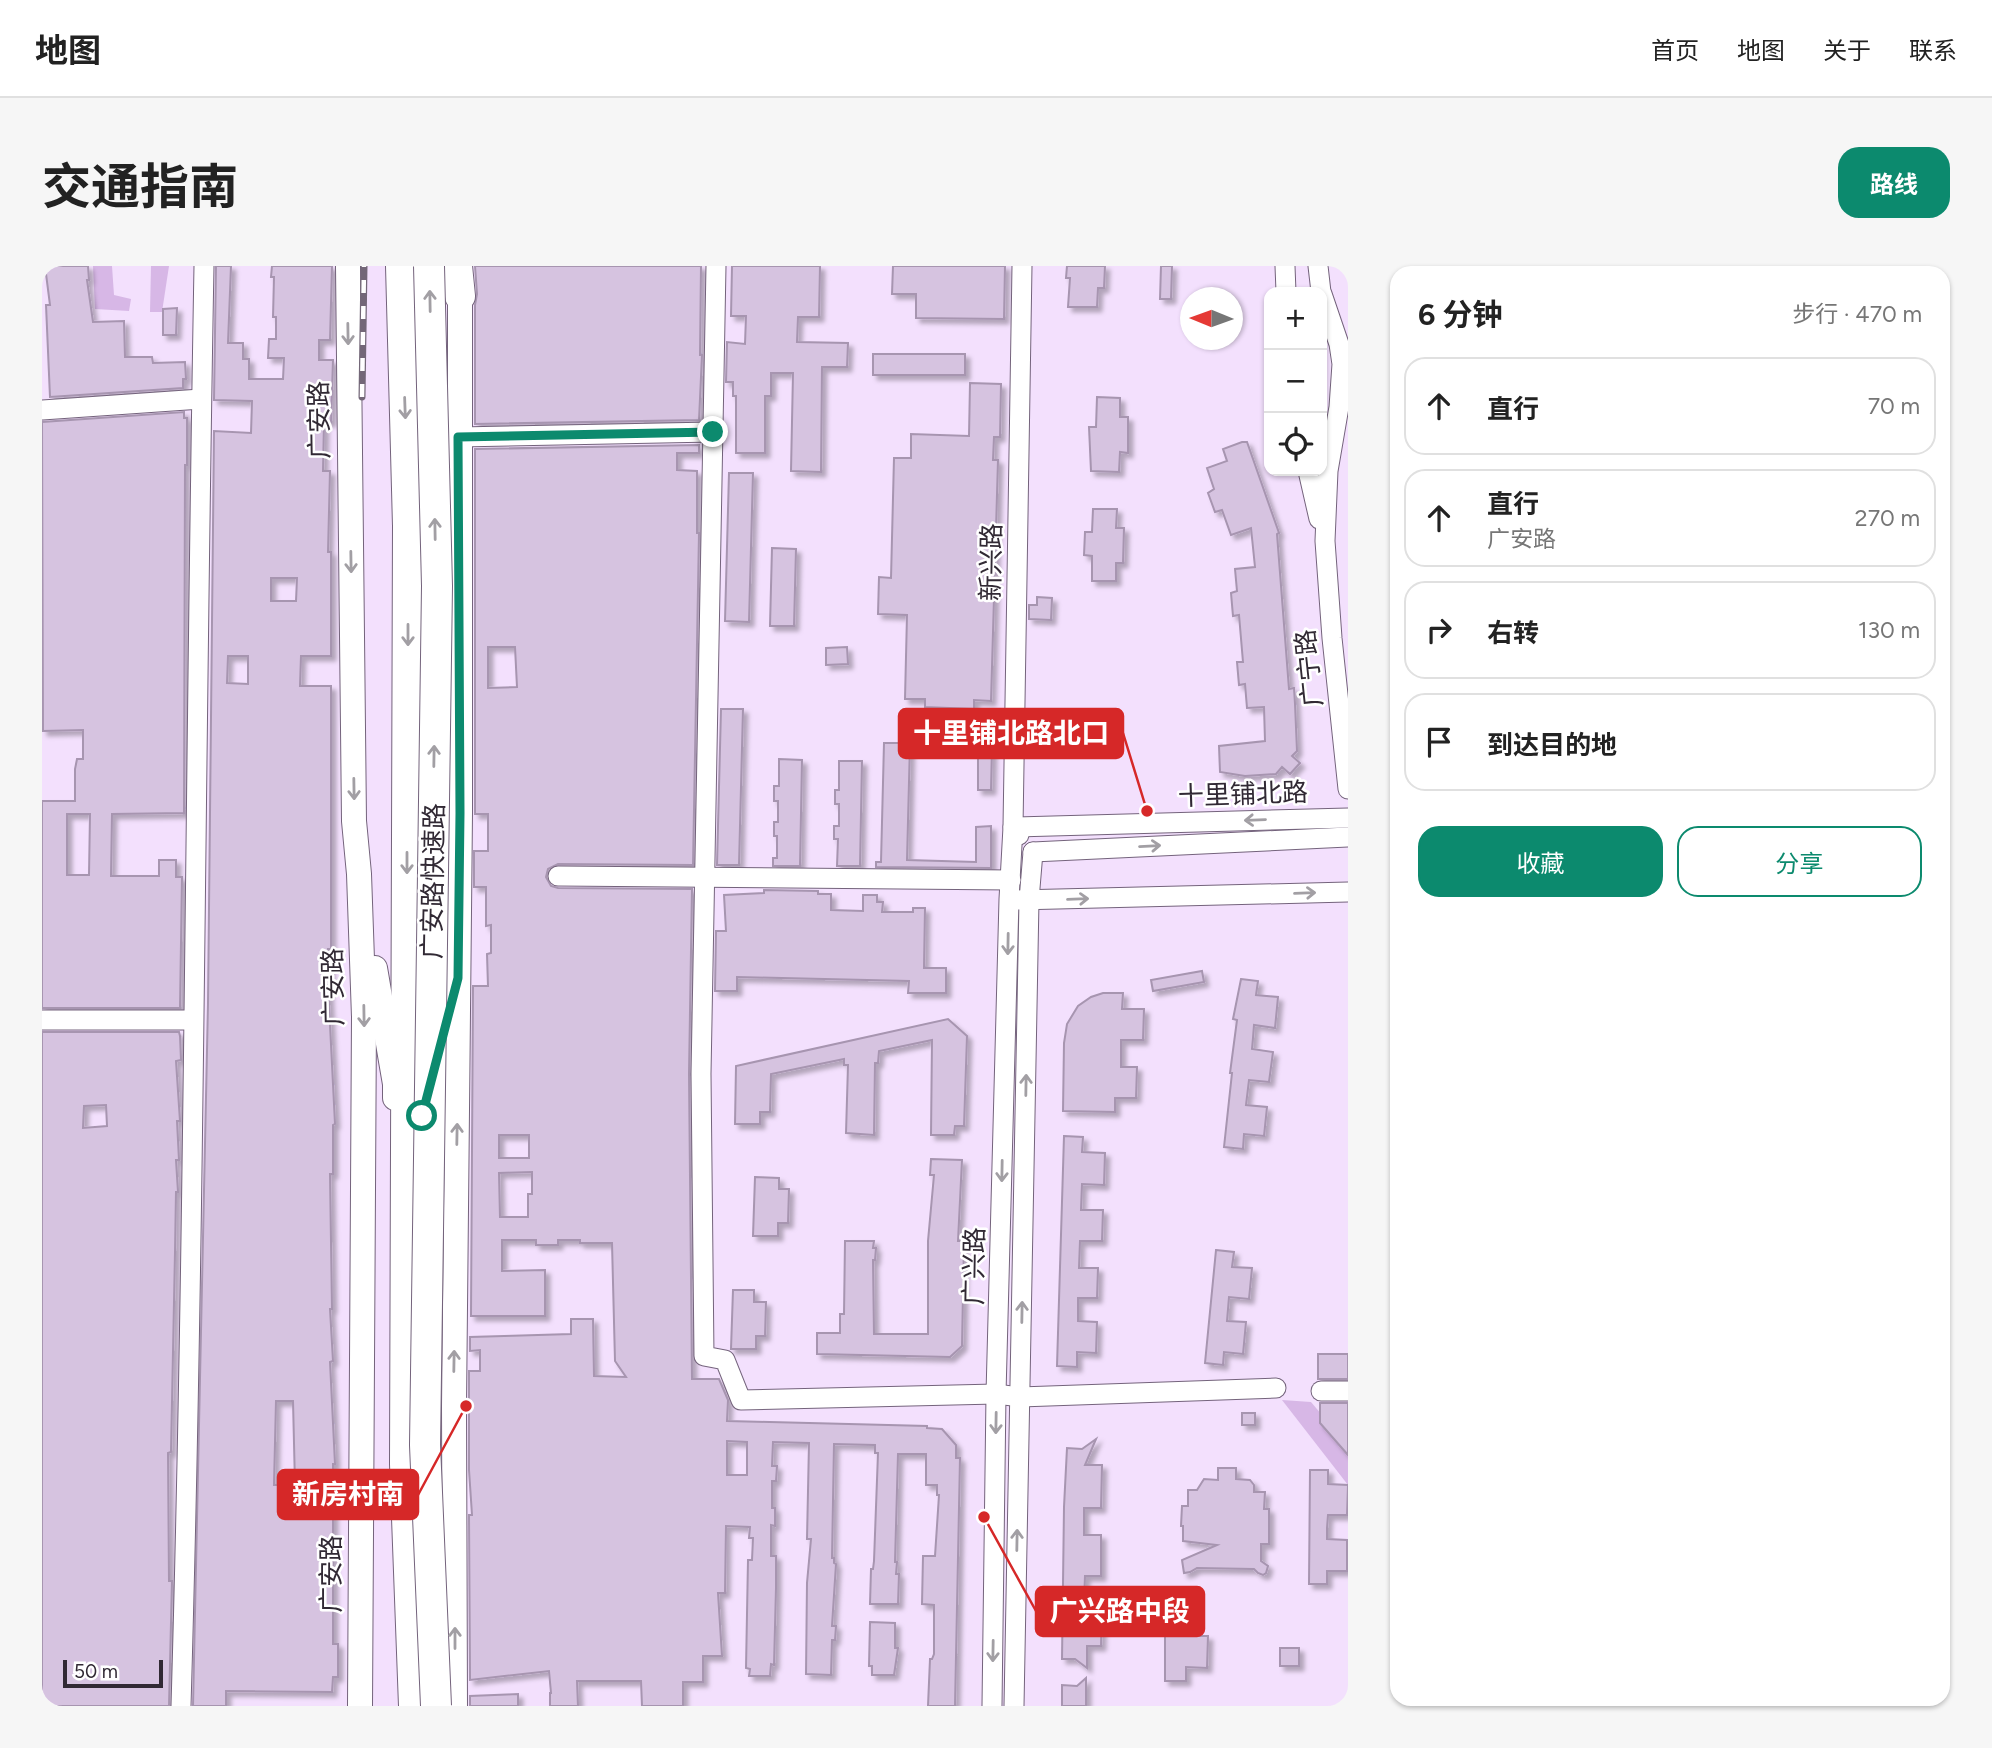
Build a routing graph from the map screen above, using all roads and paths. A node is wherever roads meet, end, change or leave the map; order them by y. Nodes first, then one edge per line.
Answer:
1 (204, 266) edge
2 (348, 266) edge
3 (401, 266) edge
4 (429, 266) edge
5 (458, 266) edge
6 (716, 266) edge
7 (1022, 266) edge
8 (1285, 266) edge
9 (1318, 266) edge
10 (1286, 287) edge
11 (1321, 287) edge
12 (460, 296) joint
13 (1327, 308) edge
14 (201, 399) junction
15 (42, 410) edge
16 (713, 432) junction
17 (458, 437) junction
18 (1309, 476) edge
19 (1325, 541) junction
20 (1348, 789) edge
21 (1348, 817) edge
22 (1013, 827) junction
23 (1348, 837) edge
24 (1033, 852) junction
25 (359, 874) junction
26 (558, 876) dead end
27 (704, 878) junction
28 (1348, 892) edge
29 (1016, 893) junction
30 (458, 978) junction
31 (42, 1020) edge
32 (193, 1020) junction
33 (455, 1281) junction
34 (421, 1337) junction
35 (1276, 1388) dead end
36 (1321, 1391) dead end
37 (1348, 1391) edge
38 (996, 1394) junction
39 (1020, 1397) junction
40 (181, 1706) edge
41 (360, 1706) edge
42 (400, 1706) edge
43 (414, 1706) edge
44 (420, 1706) edge
45 (436, 1706) edge
46 (455, 1706) edge
47 (992, 1706) edge
48 (1014, 1706) edge

1 - 14 street
2 -> 25 main road, 广安路
3 -> 43 highway, 广安路快速路
45 -> 4 highway, 广安路快速路, bridge
5 - 12 highway
6 - 16 street
7 - 22 street, 新兴路
8 - 10 street
9 - 11 street, 广宁路
12 - 17 main road
13 - 19 street, 广宁路
14 - 15 street
14 - 32 street
16 - 17 street
16 - 27 street
17 - 30 main road
18 - 19 street, 广宁路
19 - 20 street, 广宁路
21 -> 22 street, 十里铺北路
22 - 24 street
22 - 29 street, 广兴路
24 -> 23 street, 十里铺北路
24 - 29 street, 广兴路
25 -> 41 main road, 广安路
25 - 42 main road
26 - 27 street
27 - 29 street
27 - 38 street
29 -> 28 street
29 -> 38 street, 广兴路
39 -> 29 street, 广兴路
33 -> 30 main road
30 - 34 main road
31 - 32 street
32 - 40 street
33 - 34 main road
46 -> 33 main road
34 - 44 main road
35 - 39 street
36 - 37 street
38 - 39 street
38 -> 47 street, 广兴路
48 -> 39 street, 广兴路

